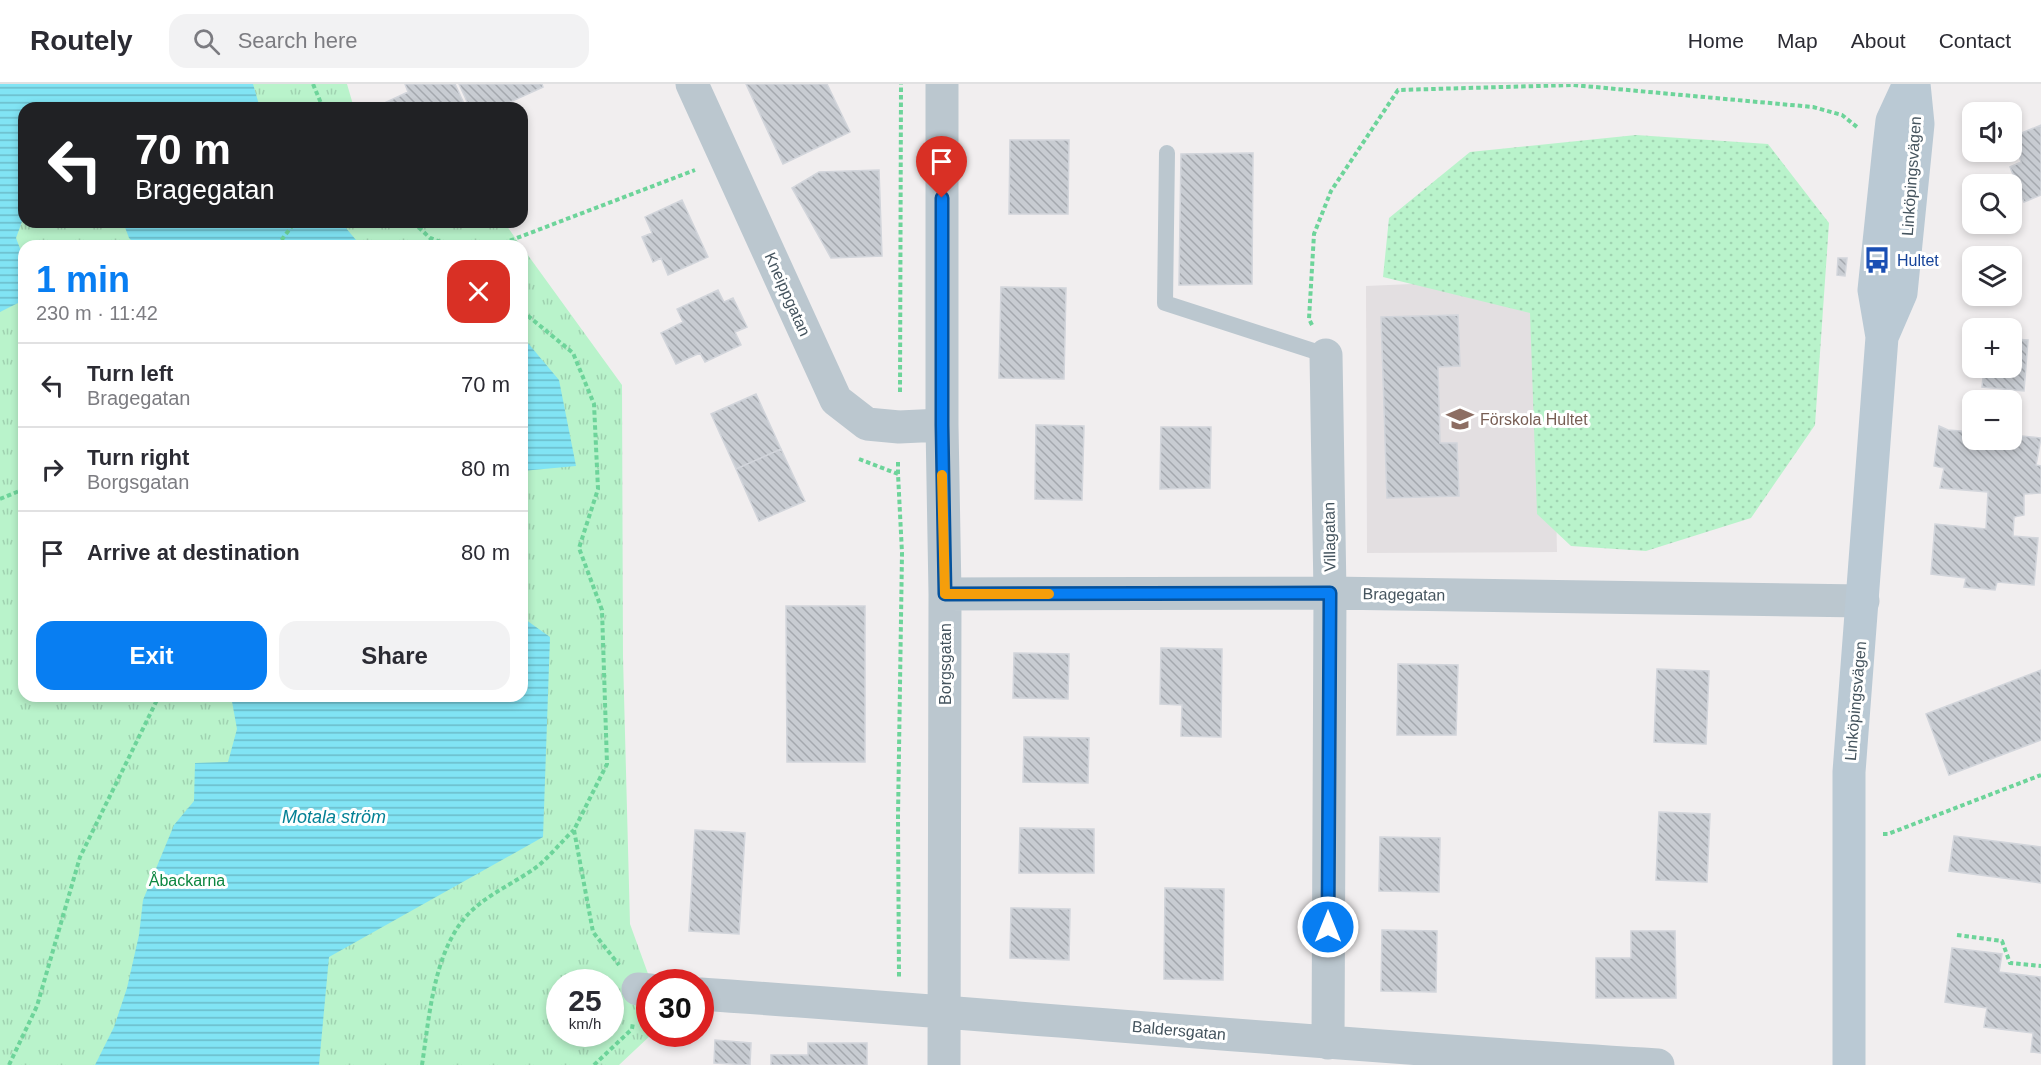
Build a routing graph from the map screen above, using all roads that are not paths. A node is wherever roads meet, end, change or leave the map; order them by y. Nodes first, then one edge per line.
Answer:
1 (692, 84) edge
2 (942, 84) edge
3 (1909, 84) edge
4 (1914, 84) edge
5 (1167, 153) dead end
6 (1882, 337) junction
7 (1326, 355) joint
8 (942, 425) junction
9 (1330, 593) junction
10 (945, 594) junction
11 (1863, 601) junction
12 (714, 995) edge
13 (944, 1011) junction
14 (1328, 1043) junction
15 (944, 1065) edge
16 (1658, 1065) edge
17 (1849, 1065) edge

1 - 8 street, Kneippgatan
2 - 8 street, Borgsgatan
3 - 6 street, Linköpingsvägen
4 - 6 street, Linköpingsvägen
5 - 7 lane
6 - 11 street, Linköpingsvägen
7 - 9 street, Villagatan
8 - 10 street, Borgsgatan
9 - 10 street, Bragegatan
9 - 11 street, Bragegatan
9 - 14 street, Villagatan
10 - 13 street, Borgsgatan
11 - 17 street, Linköpingsvägen
12 - 13 street, Baldersgatan
13 - 14 street, Baldersgatan
13 - 15 street, Borgsgatan
14 - 16 street, Baldersgatan

